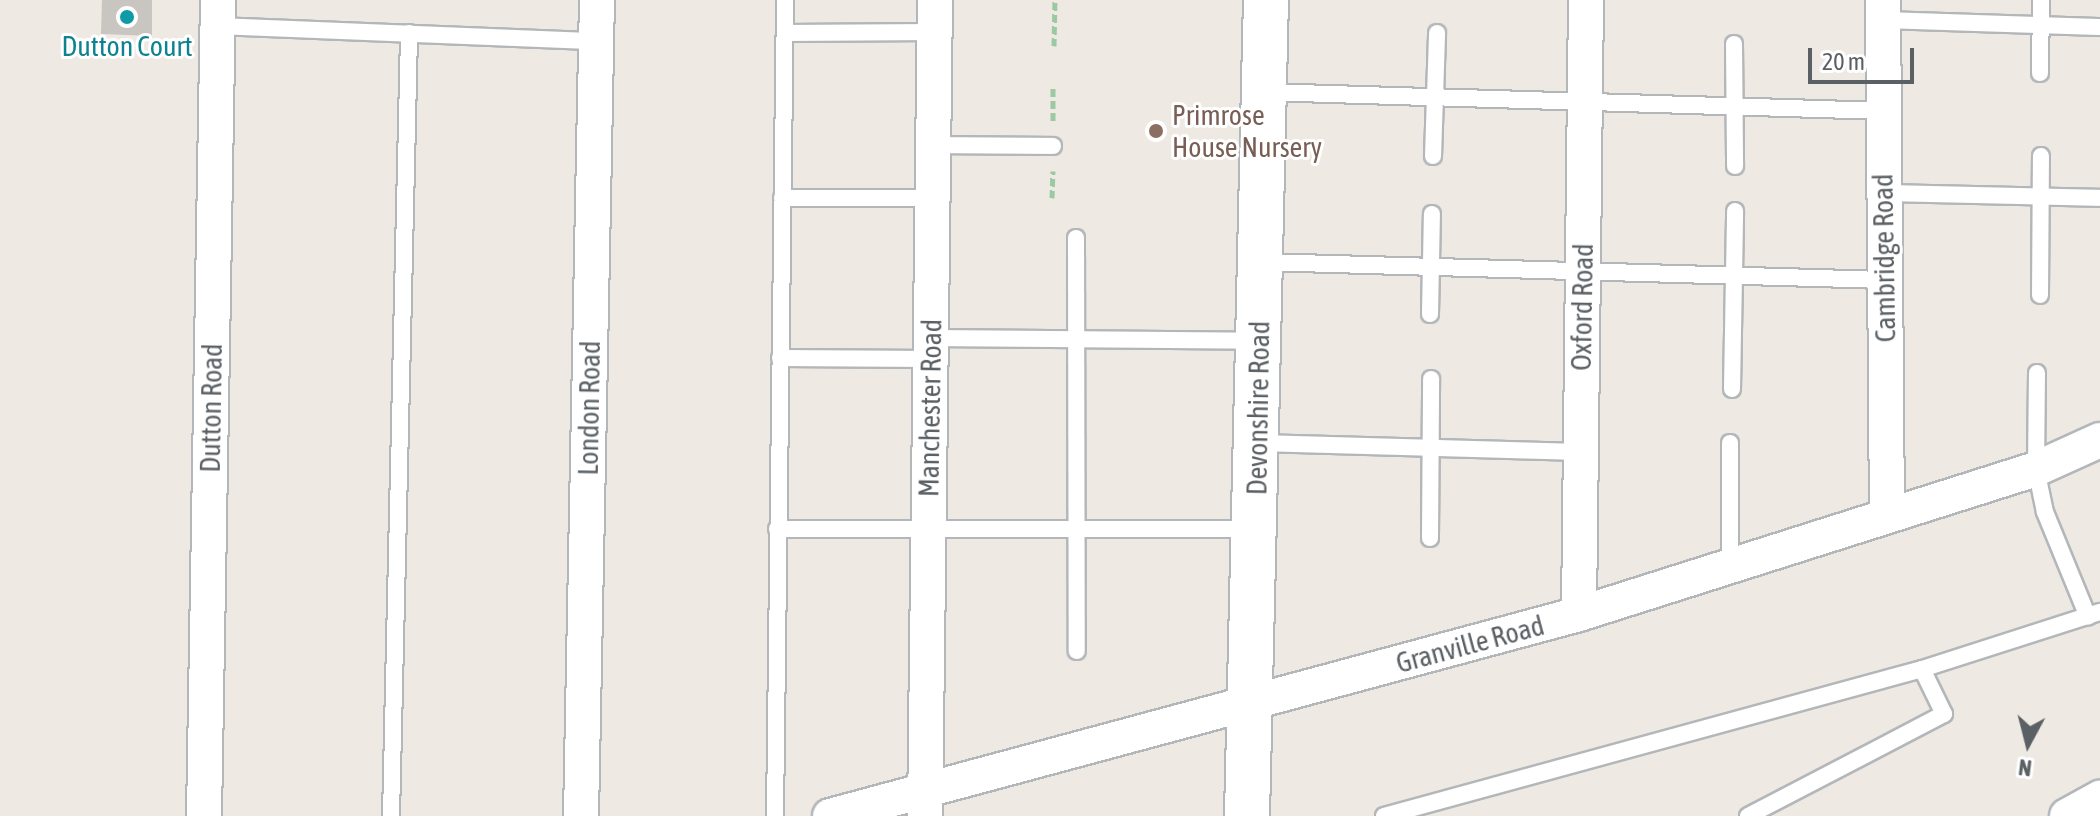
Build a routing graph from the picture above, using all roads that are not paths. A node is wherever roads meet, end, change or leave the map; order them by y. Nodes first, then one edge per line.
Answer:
1 (597, 0) edge
2 (785, 0) edge
3 (1266, 0) edge
4 (1586, 0) edge
5 (2041, 0) edge
6 (1884, 10) edge
7 (217, 13) edge
8 (935, 16) edge
9 (2041, 26) junction
10 (2100, 27) edge
11 (409, 33) junction
12 (785, 33) junction
13 (1437, 33) dead end
14 (596, 41) junction
15 (1734, 44) dead end
16 (2040, 73) dead end
17 (1265, 92) junction
18 (1435, 97) junction
19 (1584, 103) junction
20 (1735, 107) junction
21 (1883, 111) junction
22 (934, 145) junction
23 (1053, 146) dead end
24 (1433, 156) dead end
25 (2041, 156) dead end
26 (1735, 166) dead end
27 (1884, 193) junction
28 (782, 198) junction
29 (933, 198) junction
30 (2040, 198) junction
31 (2100, 198) edge
32 (1735, 211) dead end
33 (1432, 214) dead end
34 (1076, 238) dead end
35 (1261, 262) junction
36 (1432, 270) junction
37 (1582, 275) junction
38 (1734, 279) junction
39 (1885, 280) junction
40 (2040, 295) dead end
41 (1430, 314) dead end
42 (1077, 340) junction
43 (1260, 341) junction
44 (931, 349) junction
45 (780, 358) junction
46 (2037, 373) dead end
47 (1431, 379) dead end
48 (1732, 389) dead end
49 (2100, 440) edge
50 (1258, 443) junction
51 (1730, 443) dead end
52 (1431, 448) junction
53 (1581, 452) junction
54 (2036, 469) junction
55 (1887, 516) junction
56 (928, 527) junction
57 (1076, 528) junction
58 (777, 529) junction
59 (1256, 529) junction
60 (1430, 538) dead end
61 (1730, 563) junction
62 (1579, 614) junction
63 (2094, 614) edge
64 (1077, 651) dead end
65 (1922, 669) junction
66 (1252, 702) junction
67 (2100, 798) edge
68 (925, 806) edge
69 (1438, 809) edge
70 (204, 816) edge
71 (391, 816) edge
72 (581, 816) edge
73 (775, 816) edge
74 (830, 816) edge
75 (1247, 816) edge
76 (1384, 816) edge
77 (1748, 816) edge
78 (2067, 816) edge

1 - 14 street, London Road
2 - 12 lane
3 - 17 main road, Devonshire Road
4 - 19 street, Oxford Road
5 - 9 lane
6 - 9 lane
6 - 21 street, Cambridge Road
7 - 11 lane
7 - 70 street, Dutton Road
8 - 12 lane
8 - 22 street, Manchester Road
9 - 10 lane
9 - 16 lane
11 - 14 lane
11 - 71 lane
12 - 28 lane
13 - 18 lane
14 - 72 street, London Road
15 - 20 lane
17 - 18 lane
17 - 35 main road, Devonshire Road
18 - 19 lane
18 - 24 lane
19 - 20 lane
19 - 37 street, Oxford Road
20 - 21 lane
20 - 26 lane
21 - 27 street, Cambridge Road
22 - 23 lane
22 - 29 street, Manchester Road
25 - 30 lane
27 - 30 lane
27 - 39 street, Cambridge Road
28 - 29 lane
28 - 45 lane
29 - 44 street, Manchester Road
30 - 31 lane
30 - 40 lane
32 - 38 lane
33 - 36 lane
34 - 42 lane
35 - 36 lane
35 - 43 main road, Devonshire Road
36 - 37 lane
36 - 41 lane
37 - 38 lane
37 - 53 street, Oxford Road
38 - 39 lane
38 - 48 lane
39 - 55 street, Cambridge Road
42 - 43 lane
42 - 44 lane
42 - 57 lane
43 - 50 main road, Devonshire Road
44 - 45 lane
44 - 56 street, Manchester Road
45 - 58 lane
46 - 54 lane
47 - 52 lane
49 - 54 street, Granville Road
50 - 52 lane
50 - 59 main road, Devonshire Road
51 - 61 lane
52 - 53 lane
52 - 60 lane
53 - 62 street, Oxford Road
54 - 55 street, Granville Road
54 - 63 lane
55 - 61 street, Granville Road
56 - 57 lane
56 - 58 lane
56 - 68 street, Manchester Road
57 - 59 lane
57 - 64 lane
58 - 73 lane
59 - 66 main road, Devonshire Road
61 - 62 street, Granville Road
62 - 66 street, Granville Road
63 - 65 lane
65 - 69 lane
65 - 77 lane
66 - 68 street, Granville Road
66 - 75 main road, Devonshire Road
67 - 78 street
68 - 74 street, Granville Road
69 - 76 lane

